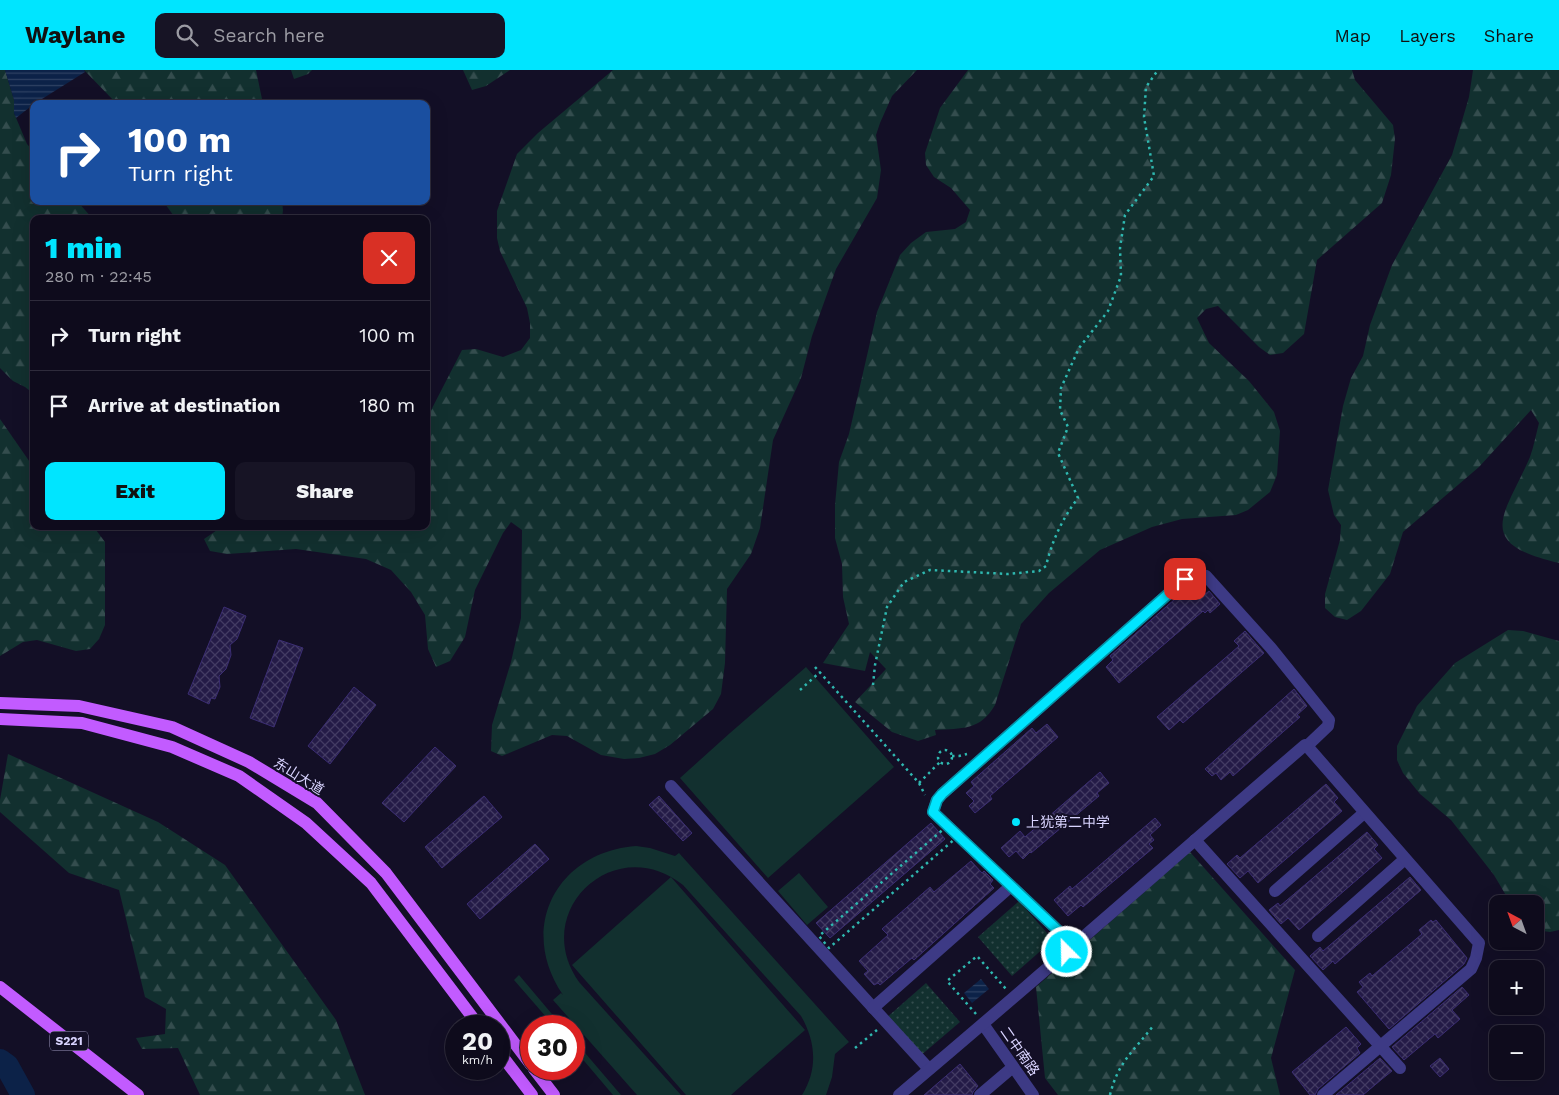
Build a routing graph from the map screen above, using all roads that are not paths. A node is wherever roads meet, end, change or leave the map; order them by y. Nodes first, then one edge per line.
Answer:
1 (0, 703) edge
2 (0, 719) edge
3 (1307, 746) junction
4 (671, 786) dead end
5 (1364, 813) junction
6 (1195, 840) junction
7 (1404, 859) junction
8 (1011, 886) junction
9 (1275, 891) dead end
10 (1318, 936) dead end
11 (1067, 952) junction
12 (0, 987) edge
13 (873, 1008) junction
14 (472, 1015) edge
15 (980, 1019) junction
16 (1380, 1046) junction
17 (520, 1050) edge
18 (510, 1066) edge
19 (1013, 1067) junction
20 (1400, 1068) dead end
21 (929, 1069) junction
22 (542, 1080) edge
23 (138, 1095) edge
24 (532, 1095) edge
25 (554, 1095) edge
26 (899, 1095) edge
27 (980, 1095) edge
28 (1033, 1095) edge
29 (1323, 1095) edge

1 - 17 main road, 东山大道
2 - 14 main road
3 - 5 street
3 - 6 street
3 - 8 street
4 - 13 street
5 - 7 street
5 - 9 street
6 - 11 street
6 - 16 street
7 - 10 street
7 - 16 street
8 - 11 street
8 - 13 street
11 - 15 street
12 - 23 main road, S221
13 - 21 street
15 - 19 street, 二中南路
15 - 21 street
16 - 20 street
16 - 29 street
18 - 24 main road
19 - 27 street
19 - 28 street, 二中南路
21 - 26 street
22 - 25 main road

